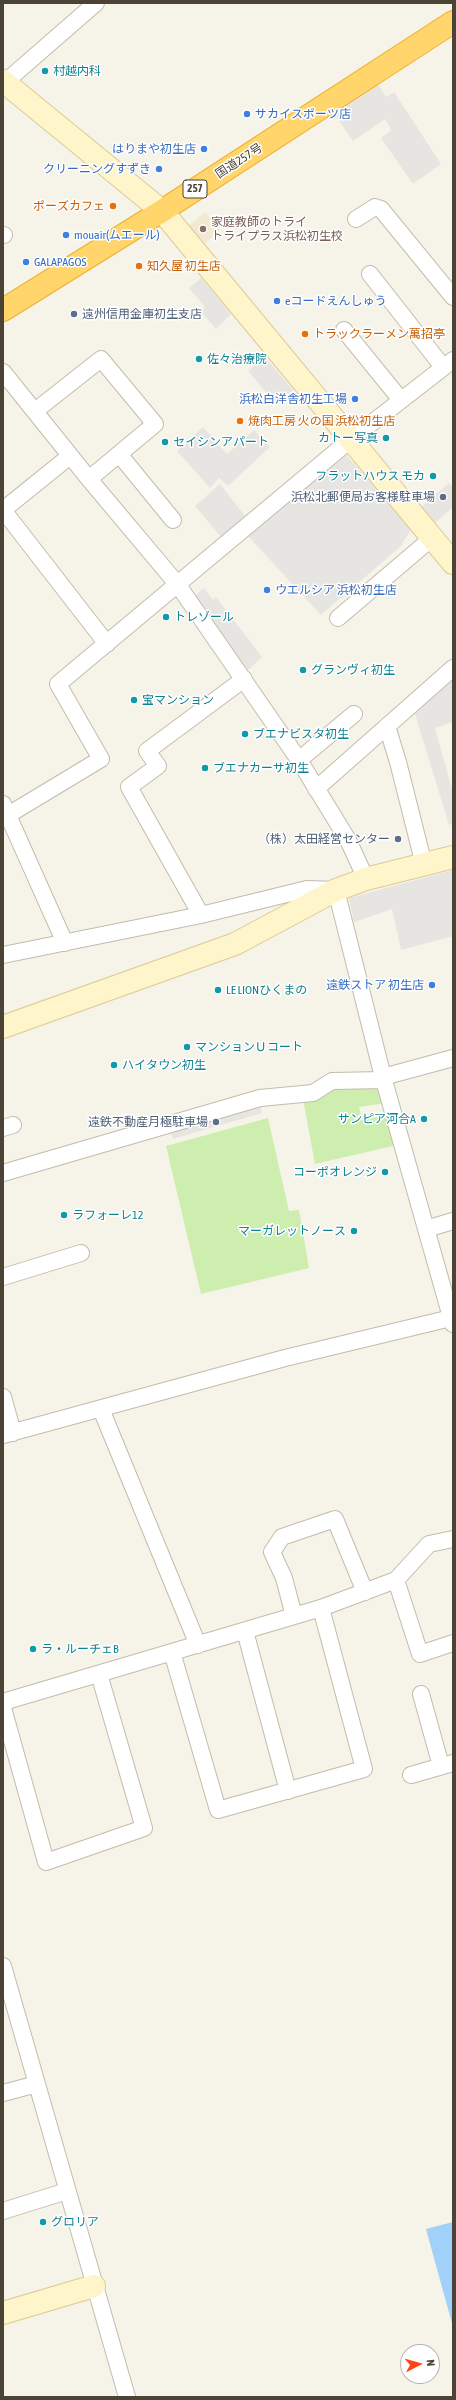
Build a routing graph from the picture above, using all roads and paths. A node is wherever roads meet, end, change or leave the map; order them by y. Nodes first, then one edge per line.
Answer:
1 (96, 3) edge
2 (453, 22) edge
3 (4, 82) edge
4 (162, 211) junction
5 (356, 219) dead end
6 (370, 274) dead end
7 (453, 297) edge
8 (3, 310) edge
9 (344, 330) dead end
10 (450, 363) edge
11 (3, 372) edge
12 (401, 400) junction
13 (35, 410) junction
14 (350, 440) junction
15 (119, 454) junction
16 (70, 456) junction
17 (89, 479) junction
18 (3, 510) edge
19 (172, 520) dead end
20 (432, 538) junction
21 (453, 563) edge
22 (178, 585) junction
23 (338, 618) dead end
24 (106, 644) junction
25 (453, 668) edge
26 (244, 679) junction
27 (354, 714) dead end
28 (387, 726) junction
29 (299, 760) junction
30 (316, 789) junction
31 (6, 810) edge
32 (453, 857) edge
33 (424, 865) junction
34 (366, 880) junction
35 (336, 890) junction
36 (201, 915) junction
37 (65, 943) junction
38 (3, 955) edge
39 (3, 1027) edge
40 (453, 1058) edge
41 (383, 1078) junction
42 (3, 1173) edge
43 (453, 1221) edge
44 (426, 1229) junction
45 (81, 1253) dead end
46 (3, 1277) edge
47 (452, 1316) edge
48 (3, 1397) edge
49 (101, 1409) junction
50 (8, 1434) edge
51 (453, 1539) edge
52 (396, 1580) junction
53 (365, 1592) junction
54 (321, 1608) junction
55 (294, 1616) junction
56 (245, 1631) junction
57 (453, 1643) edge
58 (198, 1645) junction
59 (172, 1652) junction
60 (99, 1674) junction
61 (421, 1694) dead end
62 (3, 1702) edge
63 (3, 1708) edge
64 (447, 1765) edge
65 (411, 1775) dead end
66 (288, 1791) junction
67 (3, 1966) edge
68 (7, 1993) edge
69 (37, 2084) junction
70 (3, 2092) edge
71 (67, 2191) junction
72 (3, 2211) edge
73 (94, 2286) junction
74 (3, 2313) edge
75 (127, 2397) edge

1 - 3 street
2 - 4 highway, 国道257号 / 257
3 - 4 street
4 - 8 highway, 国道257号 / 257
4 - 14 street
5 - 7 street
6 - 10 street
9 - 12 street
10 - 12 street
11 - 13 street
12 - 14 street
13 - 15 street
13 - 16 street
14 - 20 street
14 - 22 street
15 - 17 street
15 - 19 street
16 - 17 street
16 - 18 street
17 - 22 street
18 - 24 street
20 - 21 street
20 - 23 street
22 - 24 street
22 - 26 street
24 - 31 street
25 - 28 street
26 - 29 street
26 - 36 street
27 - 29 street
28 - 30 street
28 - 33 street
29 - 30 street
30 - 34 street
31 - 37 street
32 - 33 street
33 - 34 street
34 - 35 street
35 - 36 street
35 - 39 street
35 - 41 street
36 - 37 street
37 - 38 street
40 - 41 street
41 - 42 street
41 - 44 street
43 - 44 street
44 - 47 street
45 - 46 street
47 - 49 street
48 - 50 street
49 - 50 street
49 - 58 street
51 - 52 street
52 - 53 street
52 - 57 street
53 - 54 street
53 - 55 street
54 - 55 street
54 - 66 street
55 - 56 street
56 - 58 street
56 - 66 street
58 - 59 street
59 - 60 street
59 - 66 street
60 - 62 street
60 - 63 street
61 - 64 street
64 - 65 street
67 - 68 street
68 - 69 street
69 - 70 street
69 - 71 street
71 - 72 street
71 - 73 street
73 - 74 street
73 - 75 street

